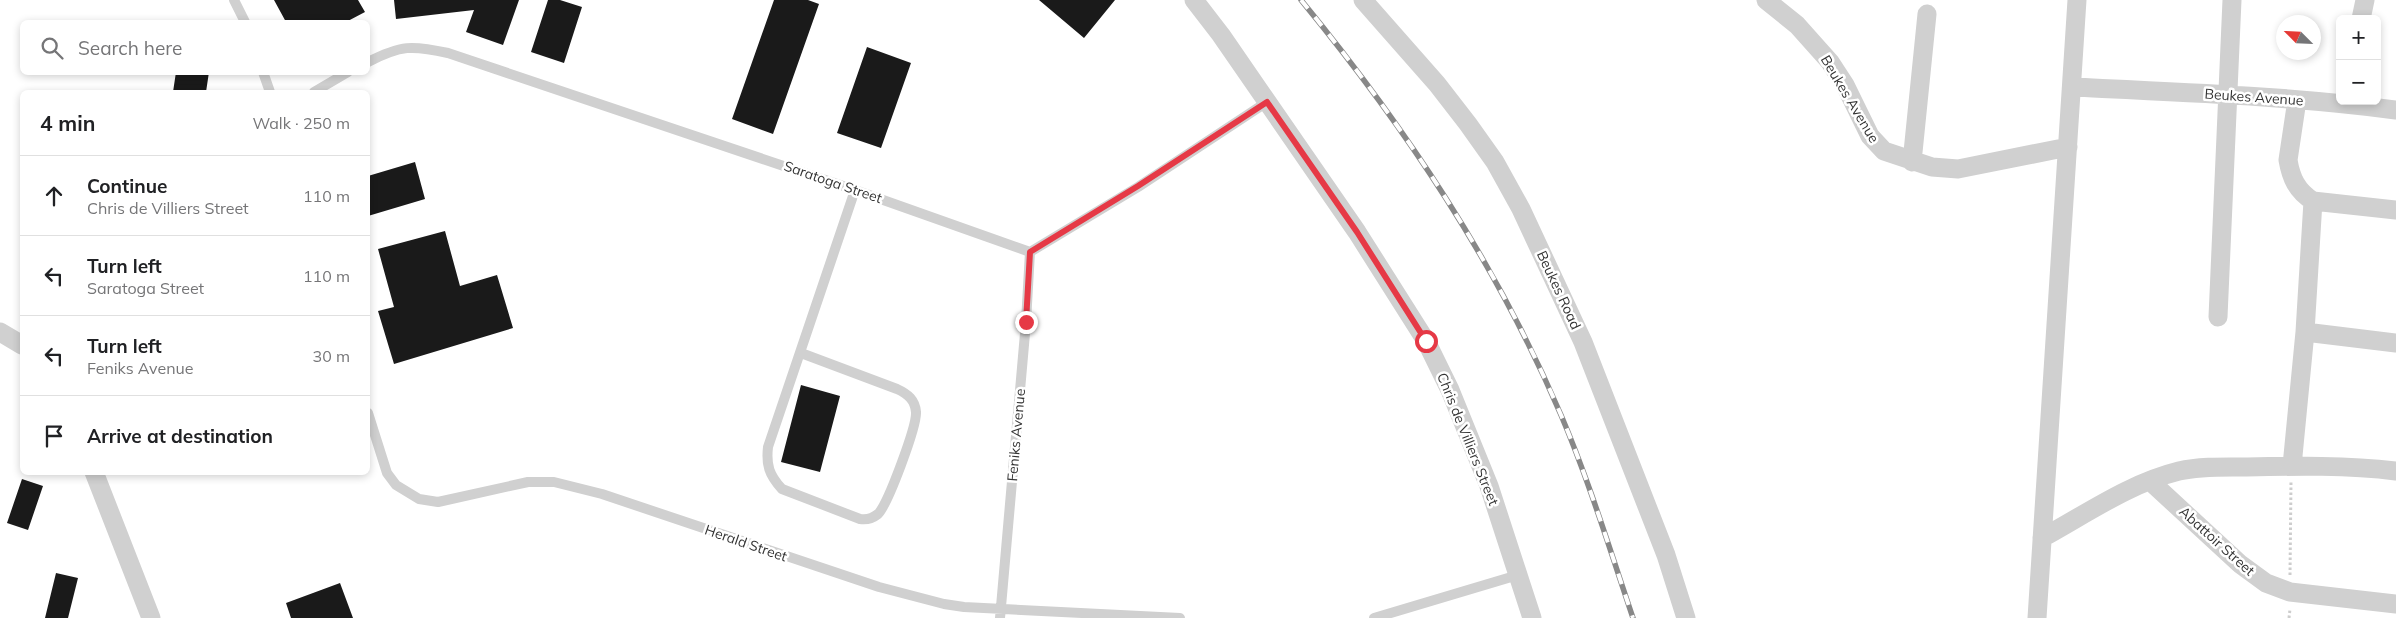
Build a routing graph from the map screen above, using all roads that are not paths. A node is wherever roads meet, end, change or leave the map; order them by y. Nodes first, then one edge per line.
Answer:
1 (234, 0) edge
2 (1194, 0) edge
3 (1364, 0) edge
4 (1766, 0) edge
5 (2077, 0) edge
6 (2232, 0) edge
7 (2365, 0) edge
8 (1927, 14) dead end
9 (2362, 15) edge
10 (244, 20) edge
11 (370, 61) edge
12 (264, 75) edge
13 (343, 75) edge
14 (2072, 88) junction
15 (269, 90) edge
16 (317, 90) edge
17 (2227, 94) junction
18 (2297, 100) junction
19 (1267, 102) junction
20 (2336, 102) edge
21 (2365, 105) edge
22 (2396, 110) edge
23 (2068, 147) junction
24 (1912, 162) junction
25 (855, 190) junction
26 (2313, 201) junction
27 (2396, 210) edge
28 (1030, 252) junction
29 (2218, 316) dead end
30 (0, 332) edge
31 (2305, 332) junction
32 (2396, 343) edge
33 (20, 344) edge
34 (802, 353) junction
35 (370, 419) edge
36 (2292, 466) junction
37 (2396, 471) edge
38 (95, 475) edge
39 (2150, 481) junction
40 (2042, 538) junction
41 (1518, 575) junction
42 (2396, 604) edge
43 (1001, 613) edge
44 (151, 618) edge
45 (1180, 618) edge
46 (1374, 618) edge
47 (1532, 618) edge
48 (1686, 618) edge
49 (2037, 618) edge

1 - 10 lane
2 - 19 street, Chris de Villiers Street
3 - 48 street, Beukes Road
4 - 24 street, Beukes Avenue
5 - 14 street
6 - 17 street
7 - 9 street
8 - 24 street
11 - 25 lane, Saratoga Street
12 - 15 lane
13 - 16 lane
14 - 17 street, Beukes Avenue
14 - 23 street
17 - 18 street, Beukes Avenue
17 - 29 street
18 - 20 street, Beukes Avenue
18 - 26 street
19 - 28 lane
19 - 41 street, Chris de Villiers Street
21 - 22 street, Beukes Avenue
23 - 24 street, Beukes Avenue
23 - 40 street
25 - 28 lane, Saratoga Street
25 - 34 lane
26 - 27 street
26 - 31 street
28 - 43 lane, Feniks Avenue
30 - 33 street
31 - 32 street
31 - 36 street
34 - 34 lane
35 - 43 lane, Herald Street
36 - 37 street
36 - 39 street
38 - 44 street
39 - 40 street
39 - 42 street, Abattoir Street
40 - 49 street
41 - 46 lane
41 - 47 street, Chris de Villiers Street
43 - 45 lane, Herald Street

